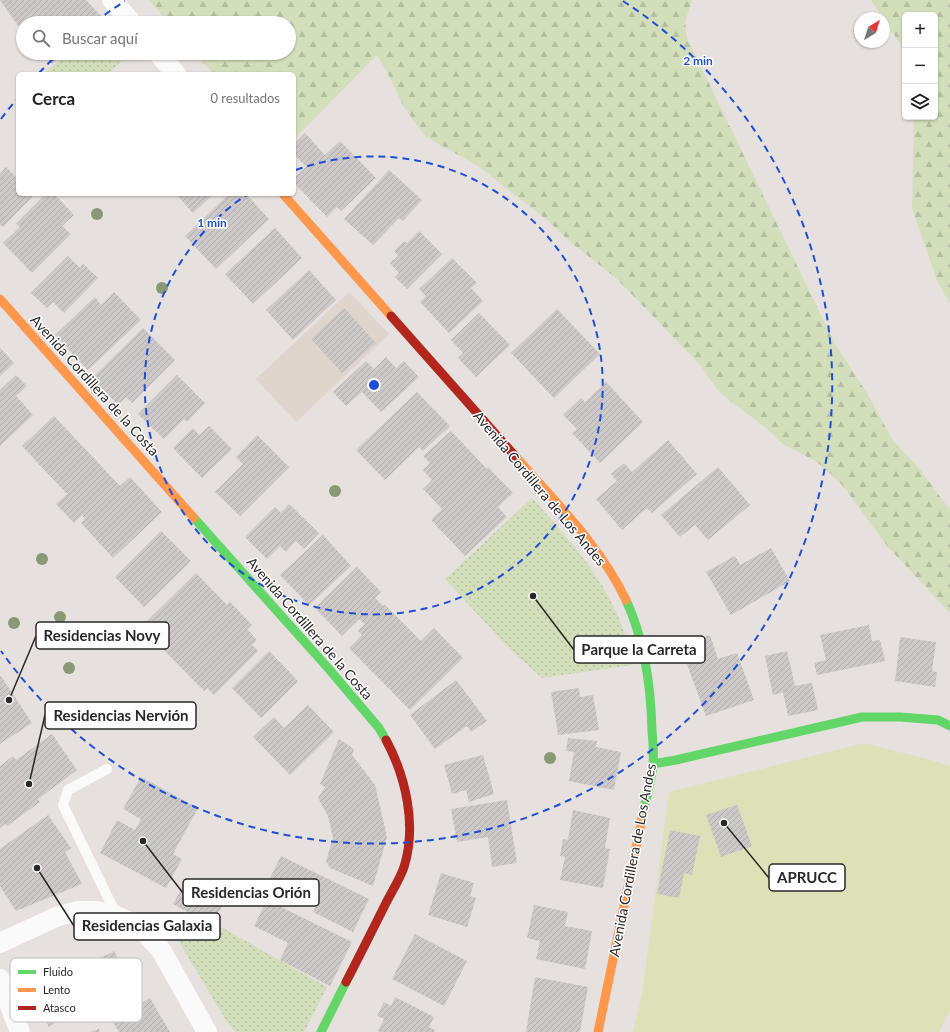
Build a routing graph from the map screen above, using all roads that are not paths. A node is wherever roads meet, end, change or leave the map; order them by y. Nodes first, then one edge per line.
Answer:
1 (112, 0) edge
2 (126, 16) edge
3 (164, 60) edge
4 (174, 72) edge
5 (284, 196) edge
6 (0, 299) edge
7 (950, 726) edge
8 (653, 764) junction
9 (108, 770) dead end
10 (117, 916) junction
11 (0, 943) edge
12 (0, 979) edge
13 (10, 1006) edge
14 (16, 1022) edge
15 (20, 1032) edge
16 (207, 1032) edge
17 (321, 1032) edge
18 (598, 1032) edge

1 - 2 street
3 - 4 street
5 - 8 street, Avenida Cordillera de Los Andes
6 - 17 street, Avenida Cordillera de la Costa
7 - 8 street
8 - 18 street, Avenida Cordillera de Los Andes
9 - 10 lane
10 - 11 street
10 - 16 street
12 - 13 street
14 - 15 street

